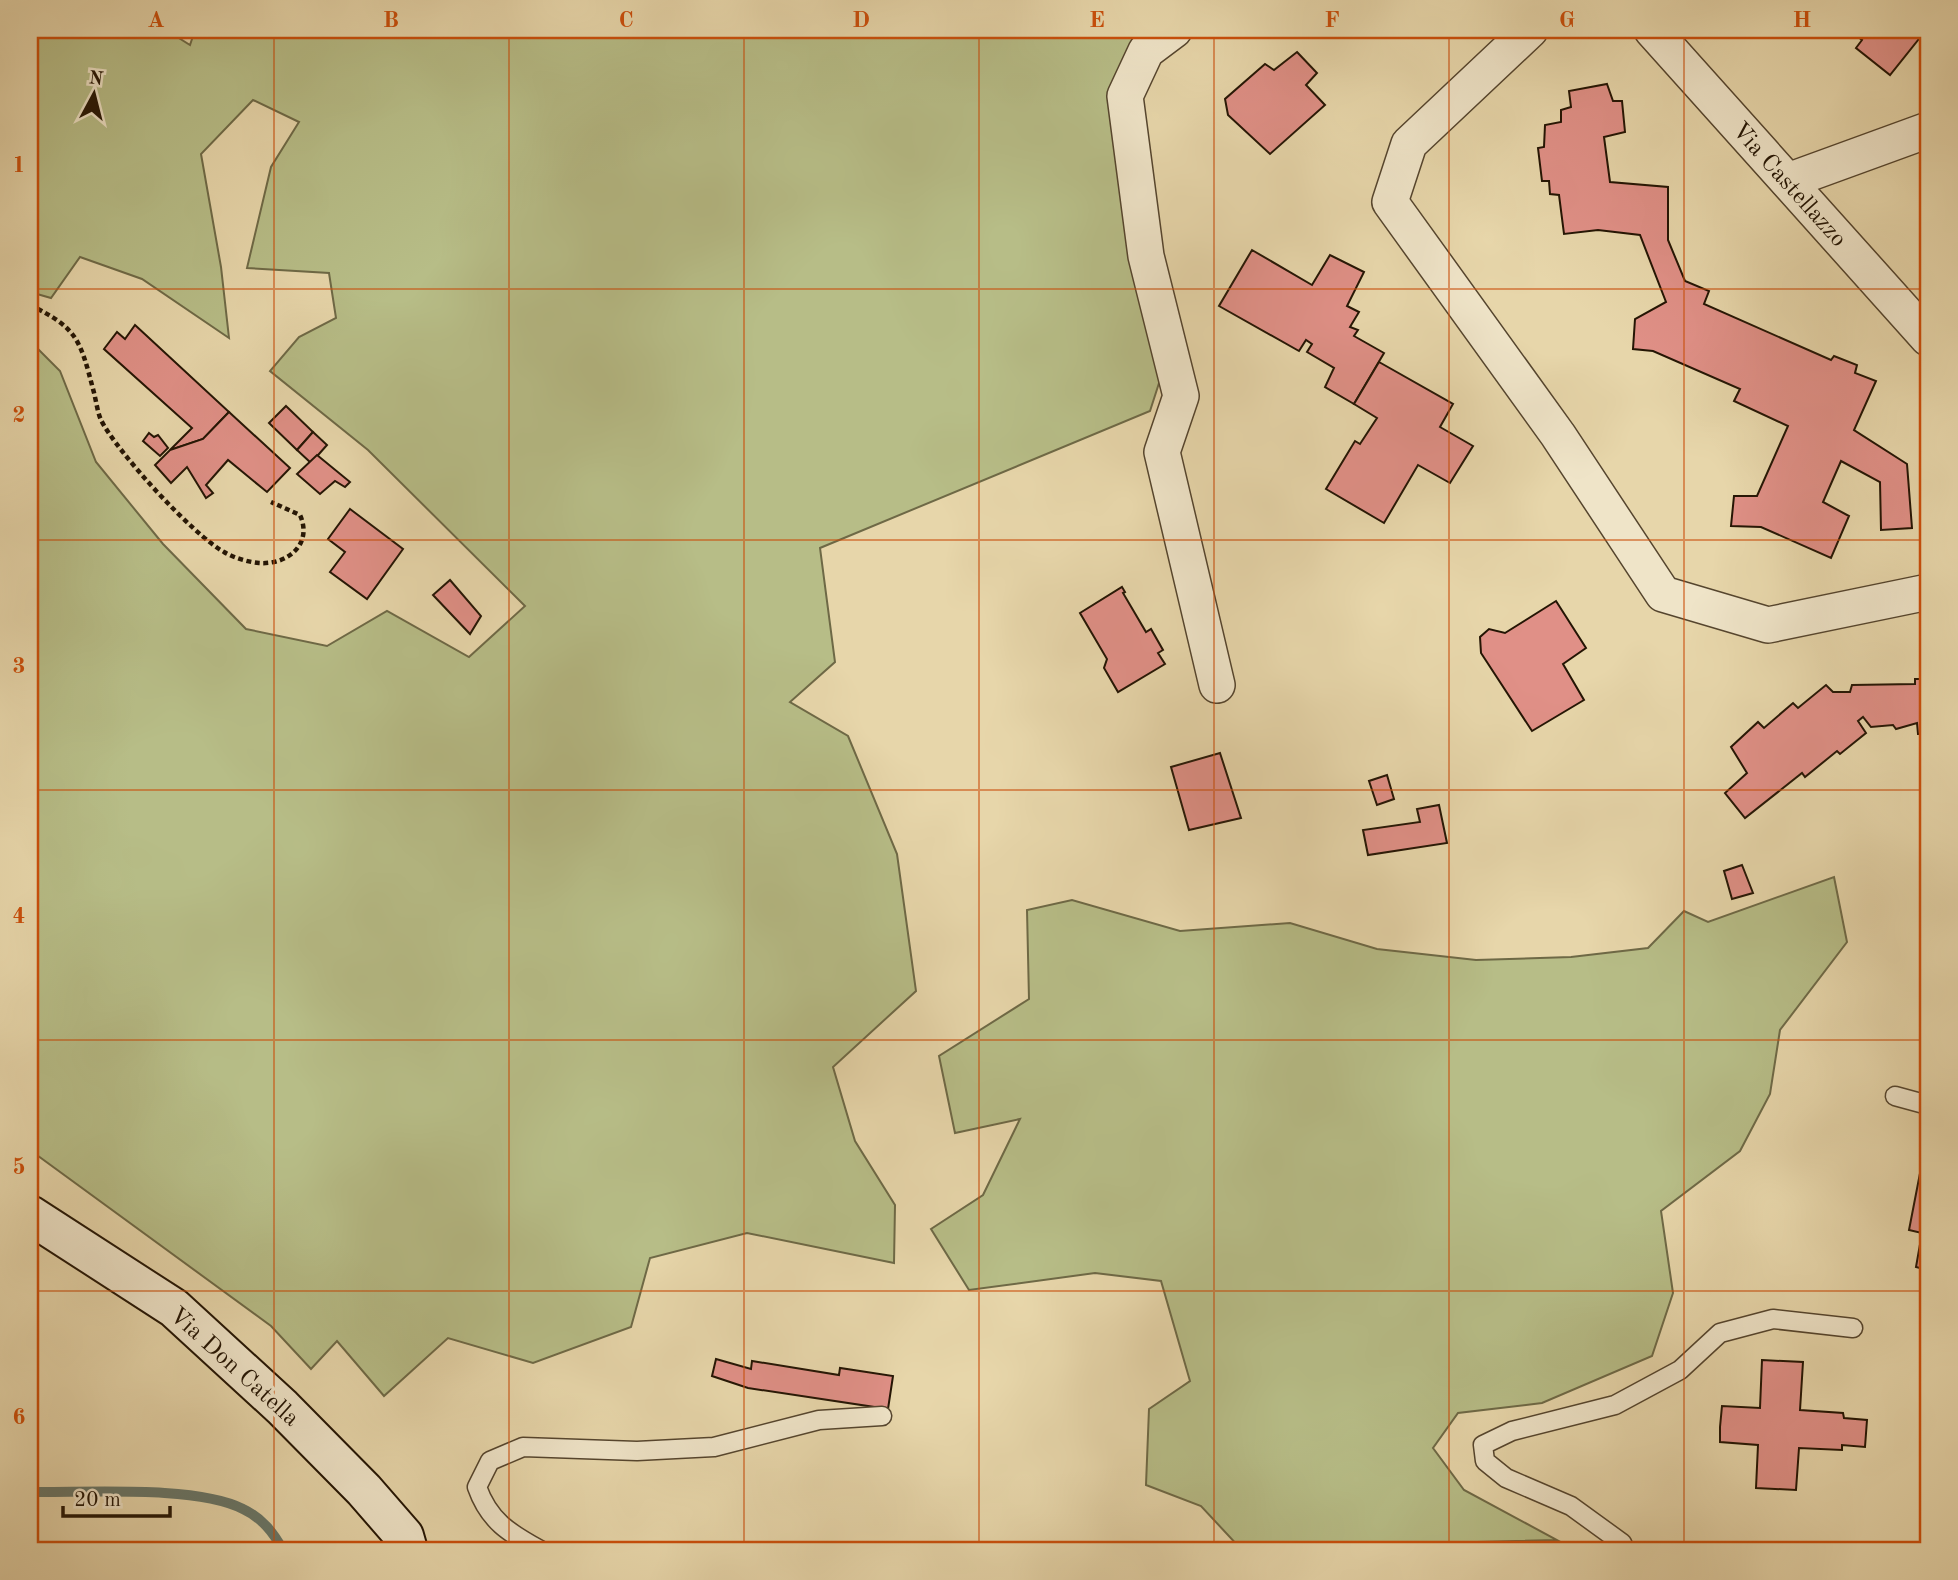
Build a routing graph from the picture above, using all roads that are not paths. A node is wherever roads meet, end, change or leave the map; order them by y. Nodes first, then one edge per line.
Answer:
1 (1174, 30) edge
2 (1530, 30) edge
3 (1652, 30) edge
4 (1928, 130) edge
5 (1788, 181) junction
6 (1928, 338) edge
7 (1928, 592) edge
8 (1217, 685) dead end
9 (1895, 1097) dead end
10 (1928, 1105) edge
11 (30, 1214) edge
12 (1853, 1328) dead end
13 (882, 1416) dead end
14 (408, 1550) edge
15 (540, 1550) edge
16 (1625, 1550) edge

1 - 8 street
2 - 7 street
3 - 5 street, Via Castellazzo
4 - 5 street
5 - 6 street, Via Castellazzo
9 - 10 lane
11 - 14 street, Via Don Catella
12 - 16 lane
13 - 15 lane

